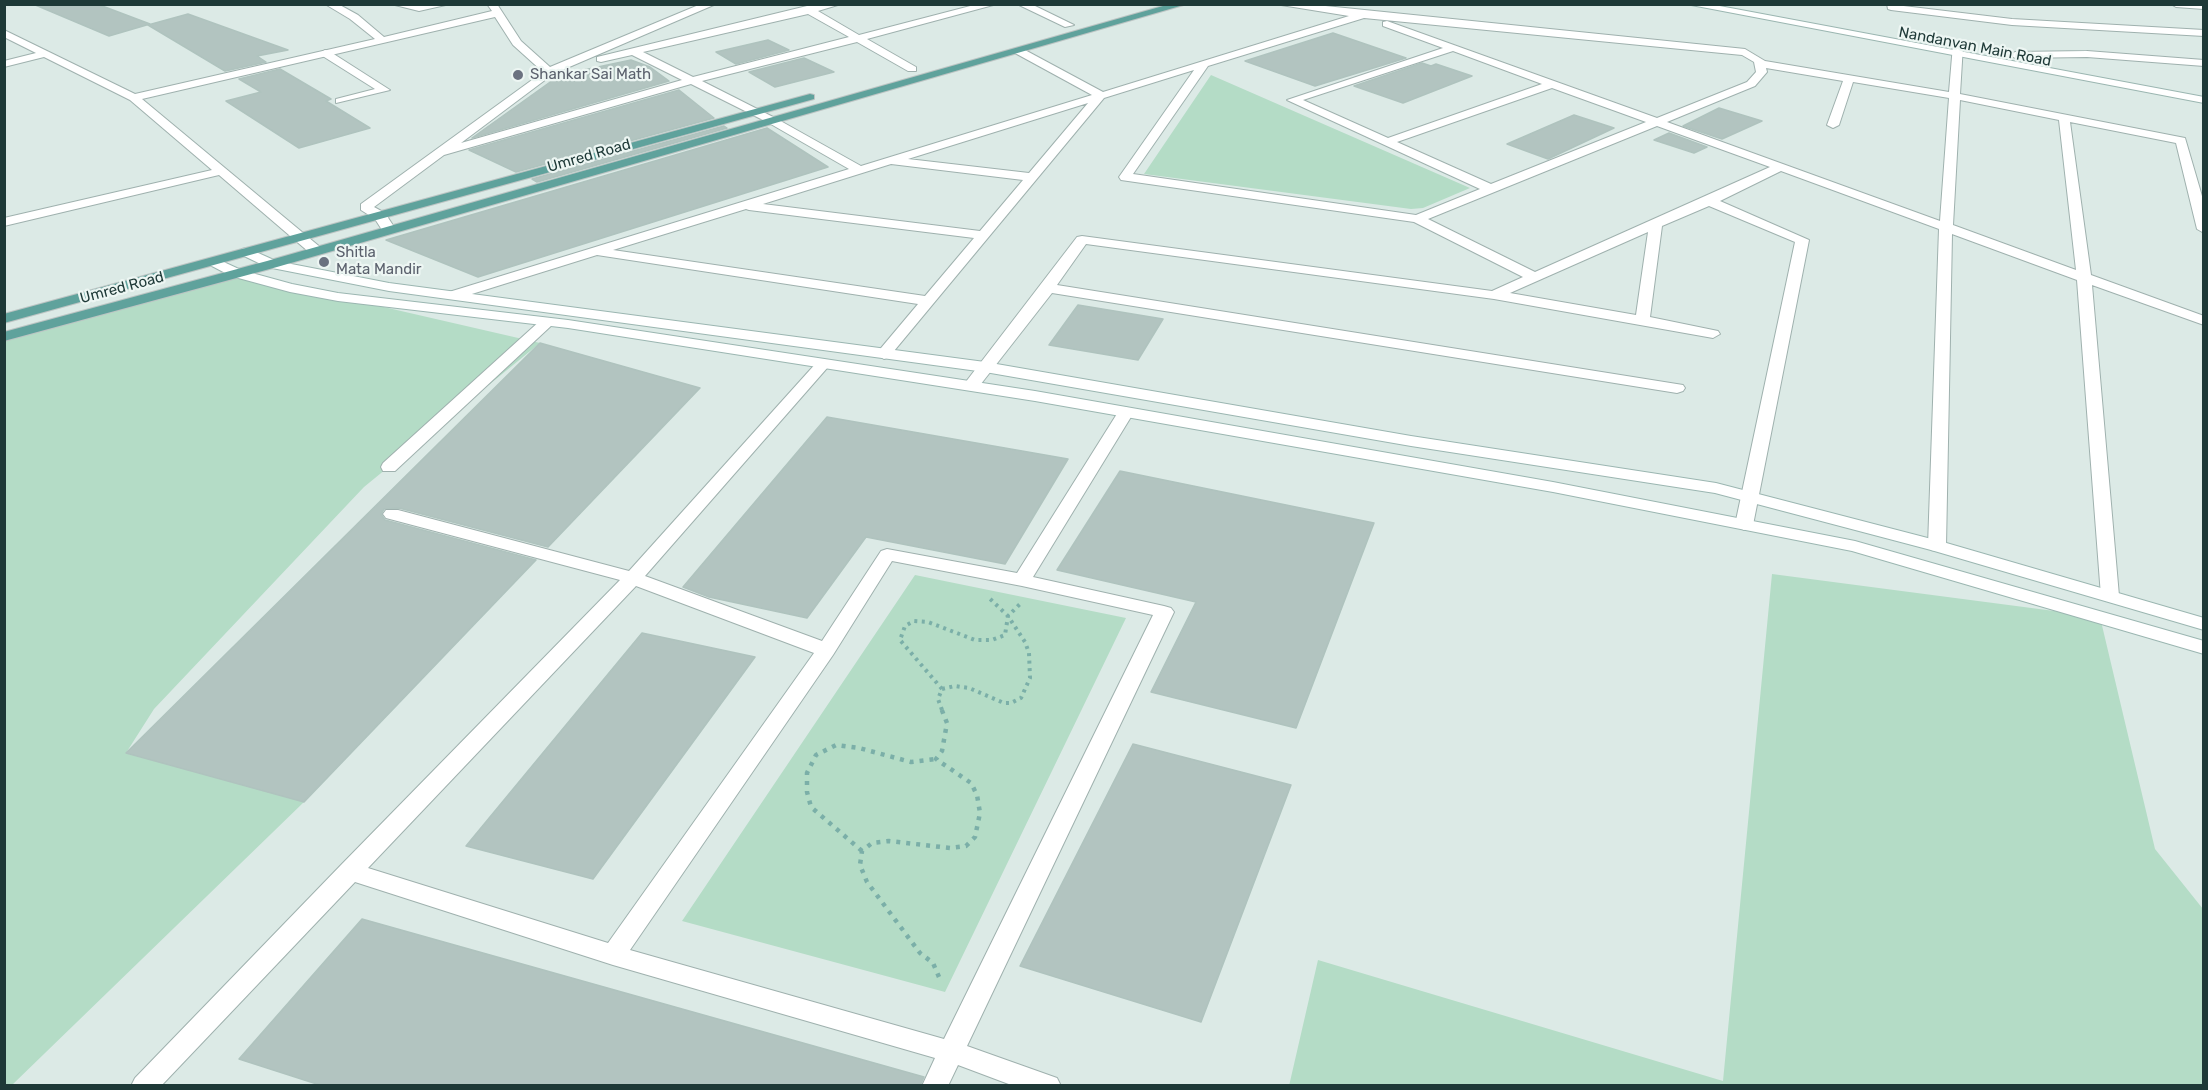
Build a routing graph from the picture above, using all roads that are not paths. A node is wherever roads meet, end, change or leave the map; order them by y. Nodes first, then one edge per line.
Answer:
1 (330, 4) edge
2 (396, 4) edge
3 (445, 4) edge
4 (711, 4) edge
5 (797, 4) edge
6 (836, 4) edge
7 (992, 4) edge
8 (1022, 4) edge
9 (1145, 4) edge
10 (1182, 4) edge
11 (1280, 4) edge
12 (1691, 4) edge
13 (1745, 4) edge
14 (1892, 4) edge
15 (2176, 4) edge
16 (2202, 6) edge
17 (495, 9) edge
18 (810, 10) junction
19 (1363, 15) junction
20 (1069, 25) junction
21 (4, 33) edge
22 (2204, 33) edge
23 (381, 40) junction
24 (862, 40) junction
25 (1453, 48) junction
26 (1958, 49) junction
27 (1019, 51) junction
28 (634, 52) junction
29 (45, 54) junction
30 (325, 54) junction
31 (2015, 56) junction
32 (1205, 63) junction
33 (2204, 63) edge
34 (4, 64) edge
35 (1762, 64) junction
36 (912, 69) junction
37 (549, 72) junction
38 (1849, 78) junction
39 (694, 80) junction
40 (1553, 84) junction
41 (1101, 94) junction
42 (2204, 94) edge
43 (1955, 96) junction
44 (134, 99) junction
45 (2204, 100) edge
46 (340, 101) dead end
47 (756, 112) junction
48 (2064, 117) junction
49 (773, 121) junction
50 (1658, 122) junction
51 (1833, 125) dead end
52 (1387, 142) junction
53 (435, 154) junction
54 (885, 160) junction
55 (1780, 167) junction
56 (858, 169) junction
57 (222, 171) junction
58 (1032, 177) junction
59 (506, 181) junction
60 (1491, 189) junction
61 (520, 193) junction
62 (1709, 201) junction
63 (743, 205) junction
64 (380, 216) junction
65 (1417, 219) junction
66 (4, 222) edge
67 (1656, 224) junction
68 (1946, 228) junction
69 (2204, 229) edge
70 (389, 230) junction
71 (982, 235) junction
72 (301, 238) junction
73 (315, 250) junction
74 (247, 252) junction
75 (596, 252) junction
76 (215, 262) junction
77 (272, 264) junction
78 (236, 273) junction
79 (1534, 277) junction
80 (2084, 277) junction
81 (1048, 288) junction
82 (454, 295) junction
83 (1494, 295) junction
84 (927, 301) junction
85 (4, 319) edge
86 (1642, 320) junction
87 (2204, 321) edge
88 (547, 322) junction
89 (1713, 334) dead end
90 (4, 337) edge
91 (884, 354) junction
92 (823, 364) junction
93 (985, 367) junction
94 (971, 387) junction
95 (1677, 388) dead end
96 (1126, 412) junction
97 (389, 467) dead end
98 (1752, 497) junction
99 (392, 514) dead end
100 (1744, 525) junction
101 (1937, 546) junction
102 (633, 578) junction
103 (1022, 591) junction
104 (2110, 596) junction
105 (2204, 624) edge
106 (2204, 648) edge
107 (826, 650) junction
108 (349, 871) junction
109 (613, 955) junction
110 (951, 1052) junction
111 (144, 1086) edge
112 (935, 1086) edge
113 (1048, 1086) edge

1 - 23 street
2 - 3 street
4 - 37 street
5 - 18 street
6 - 18 street
7 - 24 street
8 - 20 street
9 - 20 main road
10 - 27 main road, Umred Road
11 - 19 street
12 - 26 street
13 - 26 street, Nandanvan Main Road
14 - 22 street
15 - 16 street
17 - 23 street
17 - 37 street
18 - 24 street
18 - 28 street
19 - 25 street
19 - 32 street
19 - 35 street
20 - 36 main road
21 - 29 street
23 - 30 street
24 - 36 street
24 - 39 street
25 - 40 street
25 - 52 street
26 - 31 street, Nandanvan Main Road
26 - 43 street
26 - 45 street
27 - 41 street
27 - 49 main road, Umred Road
28 - 37 street
28 - 39 street
29 - 34 street
29 - 44 street
30 - 44 street
30 - 46 street
31 - 33 street
31 - 42 street, Nandanvan Main Road
32 - 41 street
32 - 65 street
35 - 38 street
35 - 50 street
36 - 47 main road
37 - 53 street
38 - 43 street
38 - 51 street
39 - 47 street
39 - 53 street
40 - 50 street
40 - 52 street
41 - 54 street
41 - 58 street
43 - 48 street
43 - 68 street
44 - 57 street
47 - 49 street
47 - 59 main road
48 - 69 street
48 - 80 street
49 - 56 street
49 - 61 main road, Umred Road
50 - 55 street
50 - 60 street
52 - 60 street
53 - 64 street
54 - 56 street
54 - 58 street
55 - 62 street
55 - 68 street
56 - 63 street
57 - 66 street
57 - 72 street
58 - 71 street
59 - 61 main road
59 - 64 main road
60 - 65 street
61 - 70 main road, Umred Road
62 - 67 street
62 - 98 street
63 - 71 street
63 - 75 street
64 - 70 street
64 - 72 main road
65 - 79 street
67 - 79 street
67 - 86 street
68 - 80 street
68 - 101 street
70 - 73 main road, Umred Road
71 - 84 street
72 - 73 street
72 - 74 main road
73 - 77 main road, Umred Road
74 - 76 main road
74 - 77 street
75 - 82 street
75 - 84 street
76 - 78 street
76 - 85 main road
77 - 78 main road, Umred Road
77 - 82 street
78 - 88 street
78 - 90 main road, Umred Road
79 - 83 street
80 - 87 street
80 - 104 street
81 - 83 street
81 - 93 street
81 - 95 street
82 - 91 street
83 - 86 street
84 - 91 street
86 - 89 street
88 - 92 street
88 - 97 street
91 - 93 street
92 - 94 street
92 - 102 street
93 - 94 street
93 - 98 street
94 - 96 street
96 - 100 street
96 - 103 street
98 - 100 street
98 - 101 street
99 - 102 street
100 - 106 street
101 - 104 street
102 - 107 street
102 - 108 street
103 - 107 street
103 - 110 street
104 - 105 street
107 - 109 street
108 - 109 street
108 - 111 street
109 - 110 street
110 - 112 street
110 - 113 street

